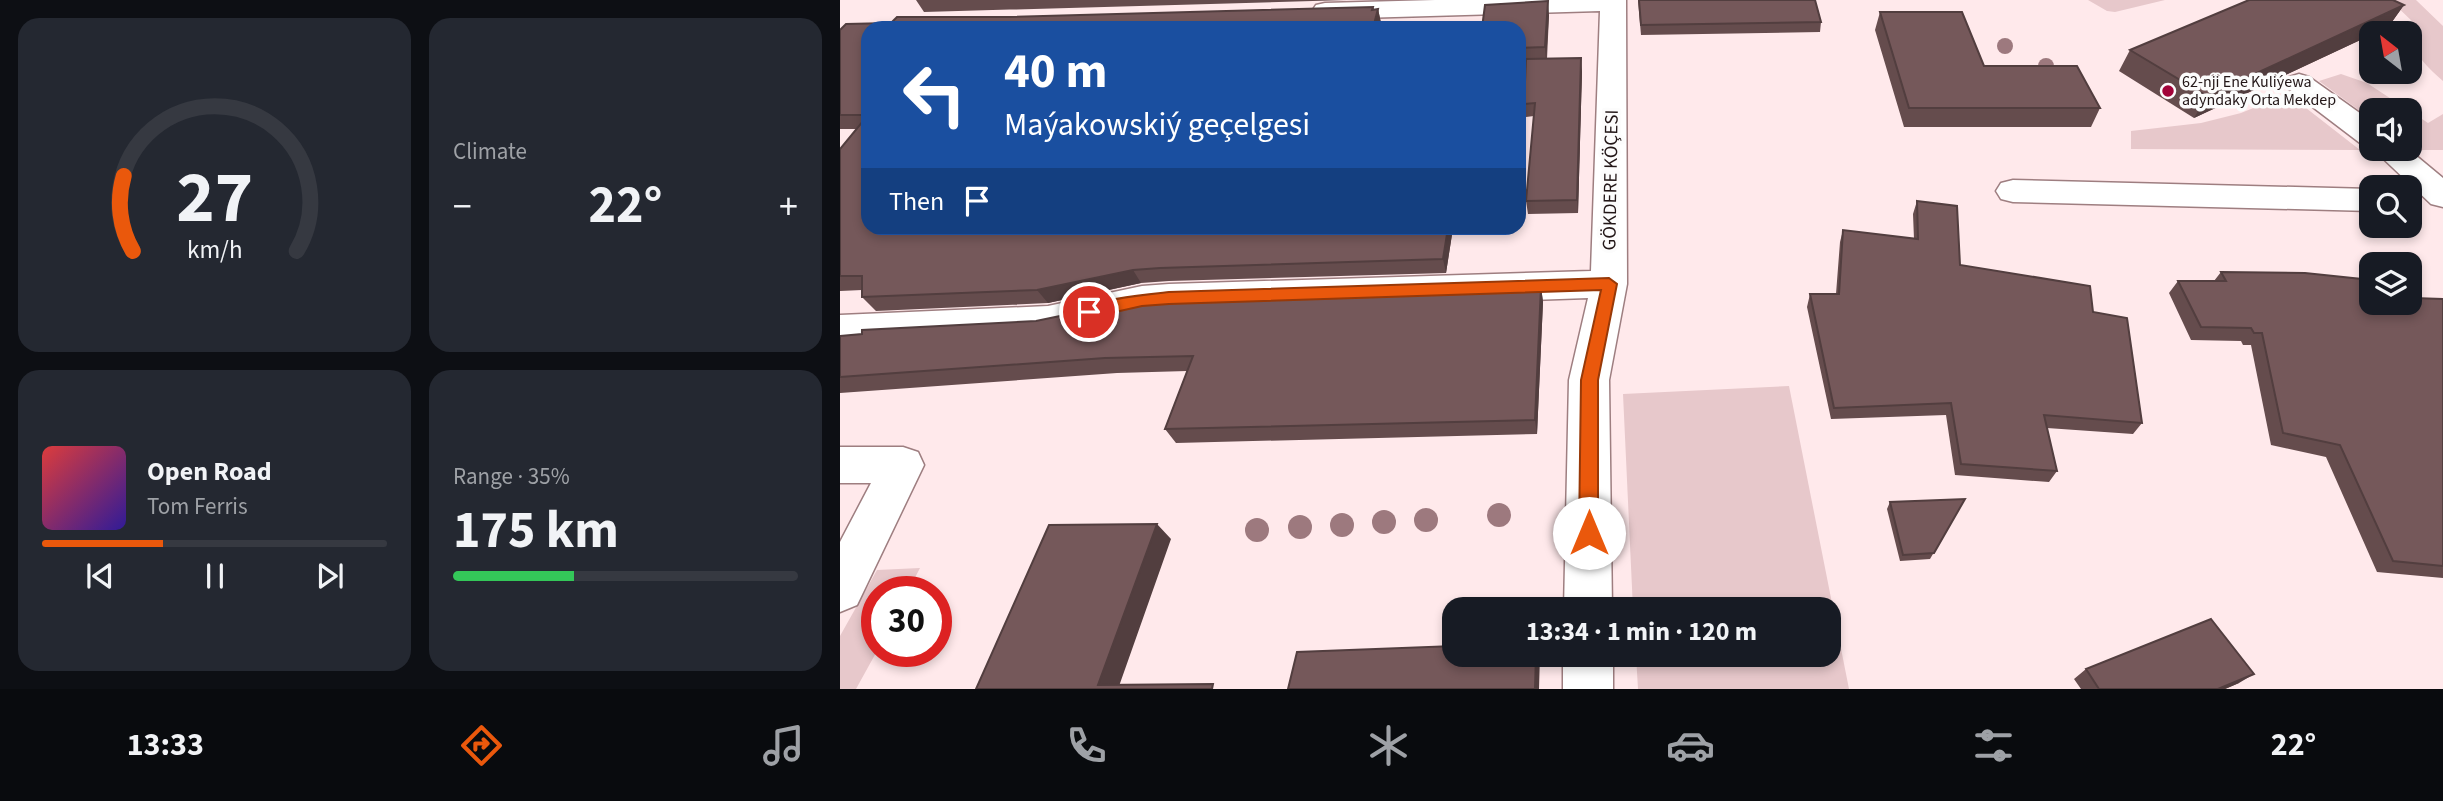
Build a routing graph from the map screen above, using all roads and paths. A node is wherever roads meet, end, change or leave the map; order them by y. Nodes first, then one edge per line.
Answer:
1 (1613, 1) edge
2 (1296, 12) edge
3 (2300, 83) edge
4 (2359, 127) edge
5 (2403, 161) edge
6 (2013, 191) dead end
7 (2443, 196) edge
8 (2359, 200) edge
9 (2422, 201) edge
10 (2443, 202) edge
11 (1609, 284) junction
12 (840, 330) edge
13 (840, 465) edge
14 (840, 589) edge
15 (1588, 597) edge
16 (1588, 667) edge
17 (1588, 689) edge

1 - 2 street
1 - 11 street, GÖKDERE KÖÇESI
3 - 4 street
5 - 7 street
6 - 8 street
9 - 10 street
11 - 12 street
11 - 15 street, GÖKDERE KÖÇESI
13 - 14 street
16 - 17 street

